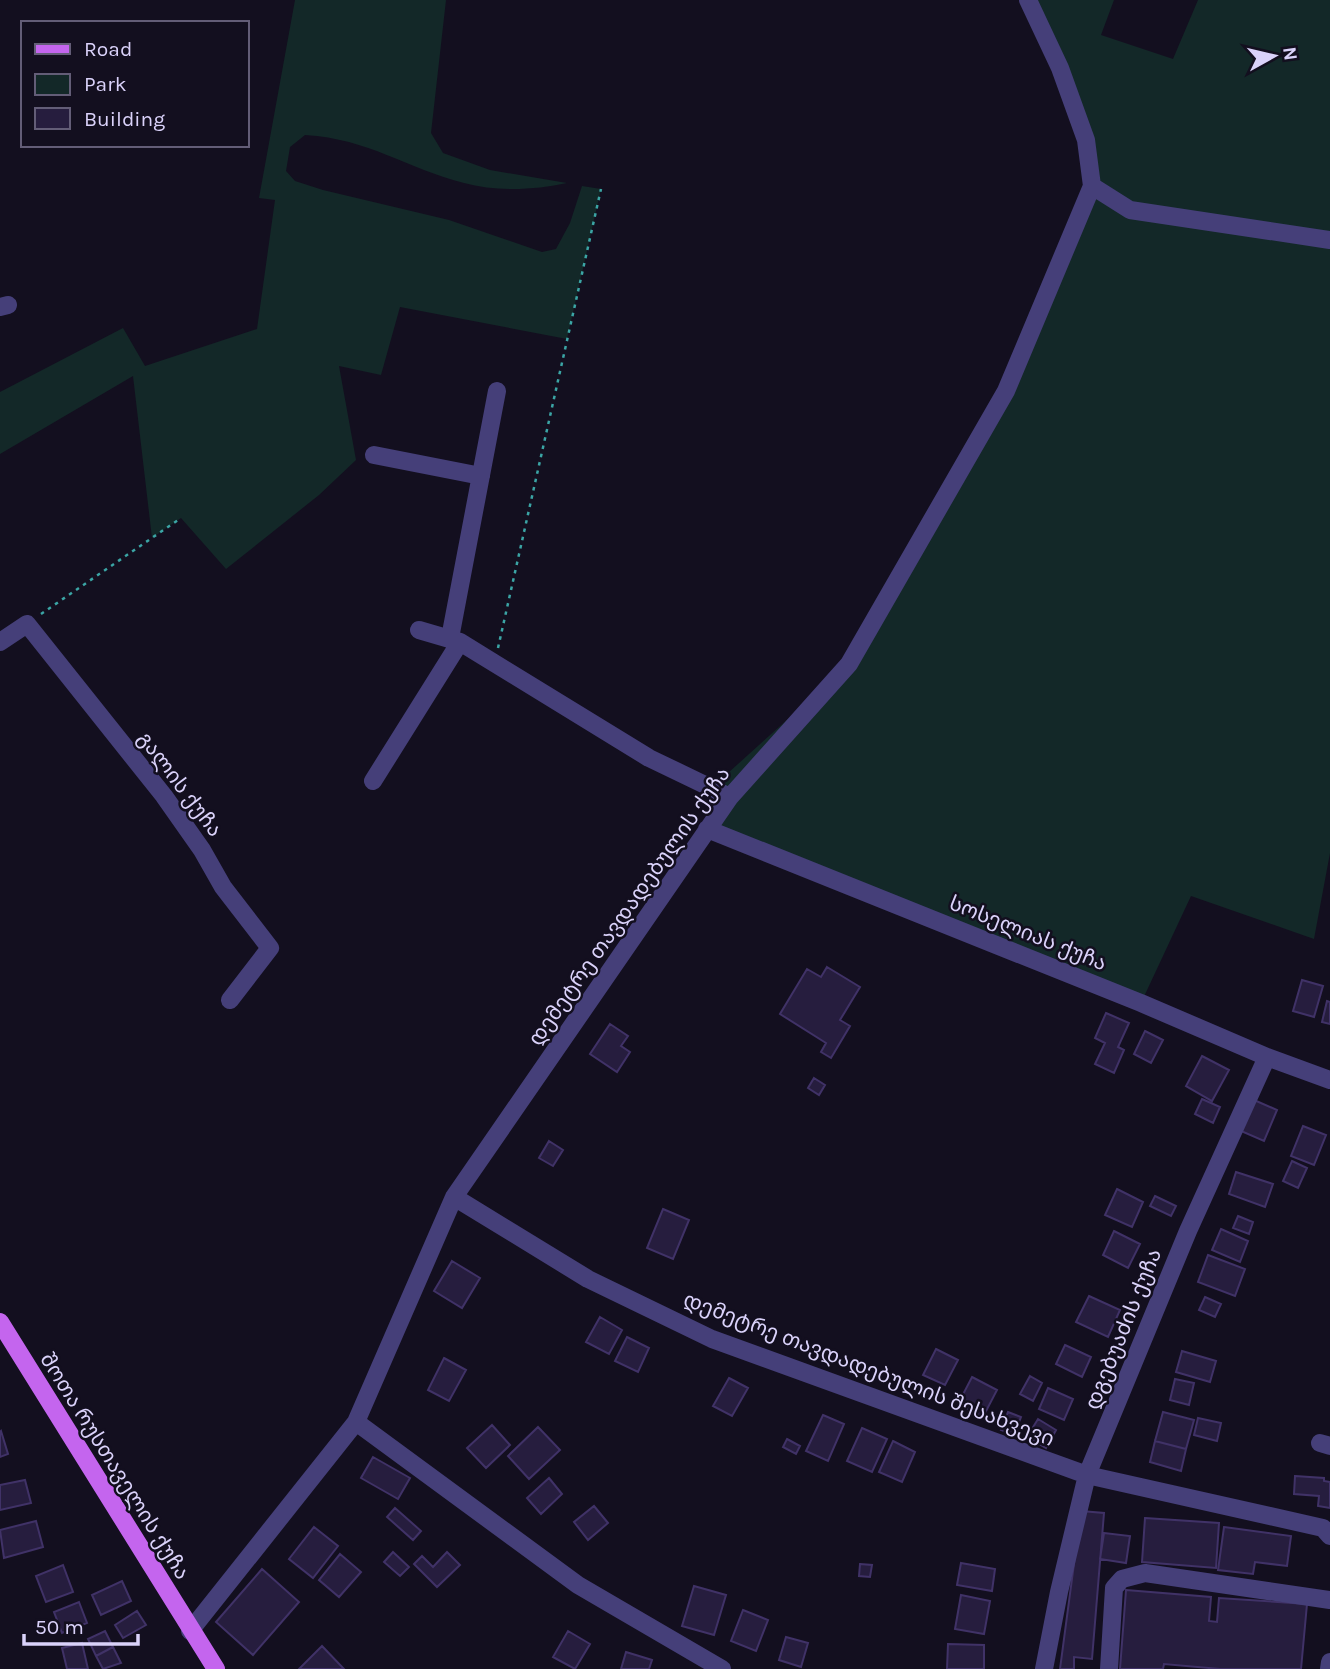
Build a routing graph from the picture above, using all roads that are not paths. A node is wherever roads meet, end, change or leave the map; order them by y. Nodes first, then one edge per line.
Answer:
1 (1028, 0) edge
2 (1092, 186) junction
3 (1330, 240) edge
4 (496, 391) dead end
5 (373, 455) dead end
6 (481, 477) junction
7 (419, 629) dead end
8 (455, 640) junction
9 (0, 642) edge
10 (373, 780) dead end
11 (730, 797) junction
12 (708, 829) junction
13 (230, 1000) dead end
14 (1267, 1057) junction
15 (1330, 1080) edge
16 (454, 1197) junction
17 (0, 1322) edge
18 (356, 1422) junction
19 (1087, 1475) junction
20 (1330, 1536) edge
21 (1330, 1600) edge
22 (190, 1631) junction
23 (1330, 1662) edge
24 (216, 1669) edge
25 (722, 1669) edge
26 (1044, 1669) edge
27 (1109, 1669) edge
28 (1329, 1669) edge

1 - 2 street
2 - 3 street
2 - 11 street, დემეტრე თავდადებულის ქუჩა
4 - 6 street
5 - 6 street
6 - 8 street
7 - 8 street
8 - 10 street
8 - 11 street
9 - 13 street, გალის ქუჩა
11 - 12 street, დემეტრე თავდადებულის ქუჩა
12 - 14 street, სოსელიას ქუჩა
12 - 16 street, დემეტრე თავდადებულის ქუჩა
14 - 15 street, სოსელიას ქუჩა
14 - 19 street, დგებუაძის ქუჩა
16 - 18 street, დემეტრე თავდადებულის ქუჩა
16 - 19 street, დემეტრე თავდადებულის შესახვევი
17 - 22 main road, შოთა რუსთაველის ქუჩა
18 - 22 street, დემეტრე თავდადებულის ქუჩა
18 - 25 street
19 - 20 street, დემეტრე თავდადებულის შესახვევი
19 - 26 street, დგებუაძის ქუჩა
21 - 27 street
22 - 24 main road, შოთა რუსთაველის ქუჩა
23 - 28 street

